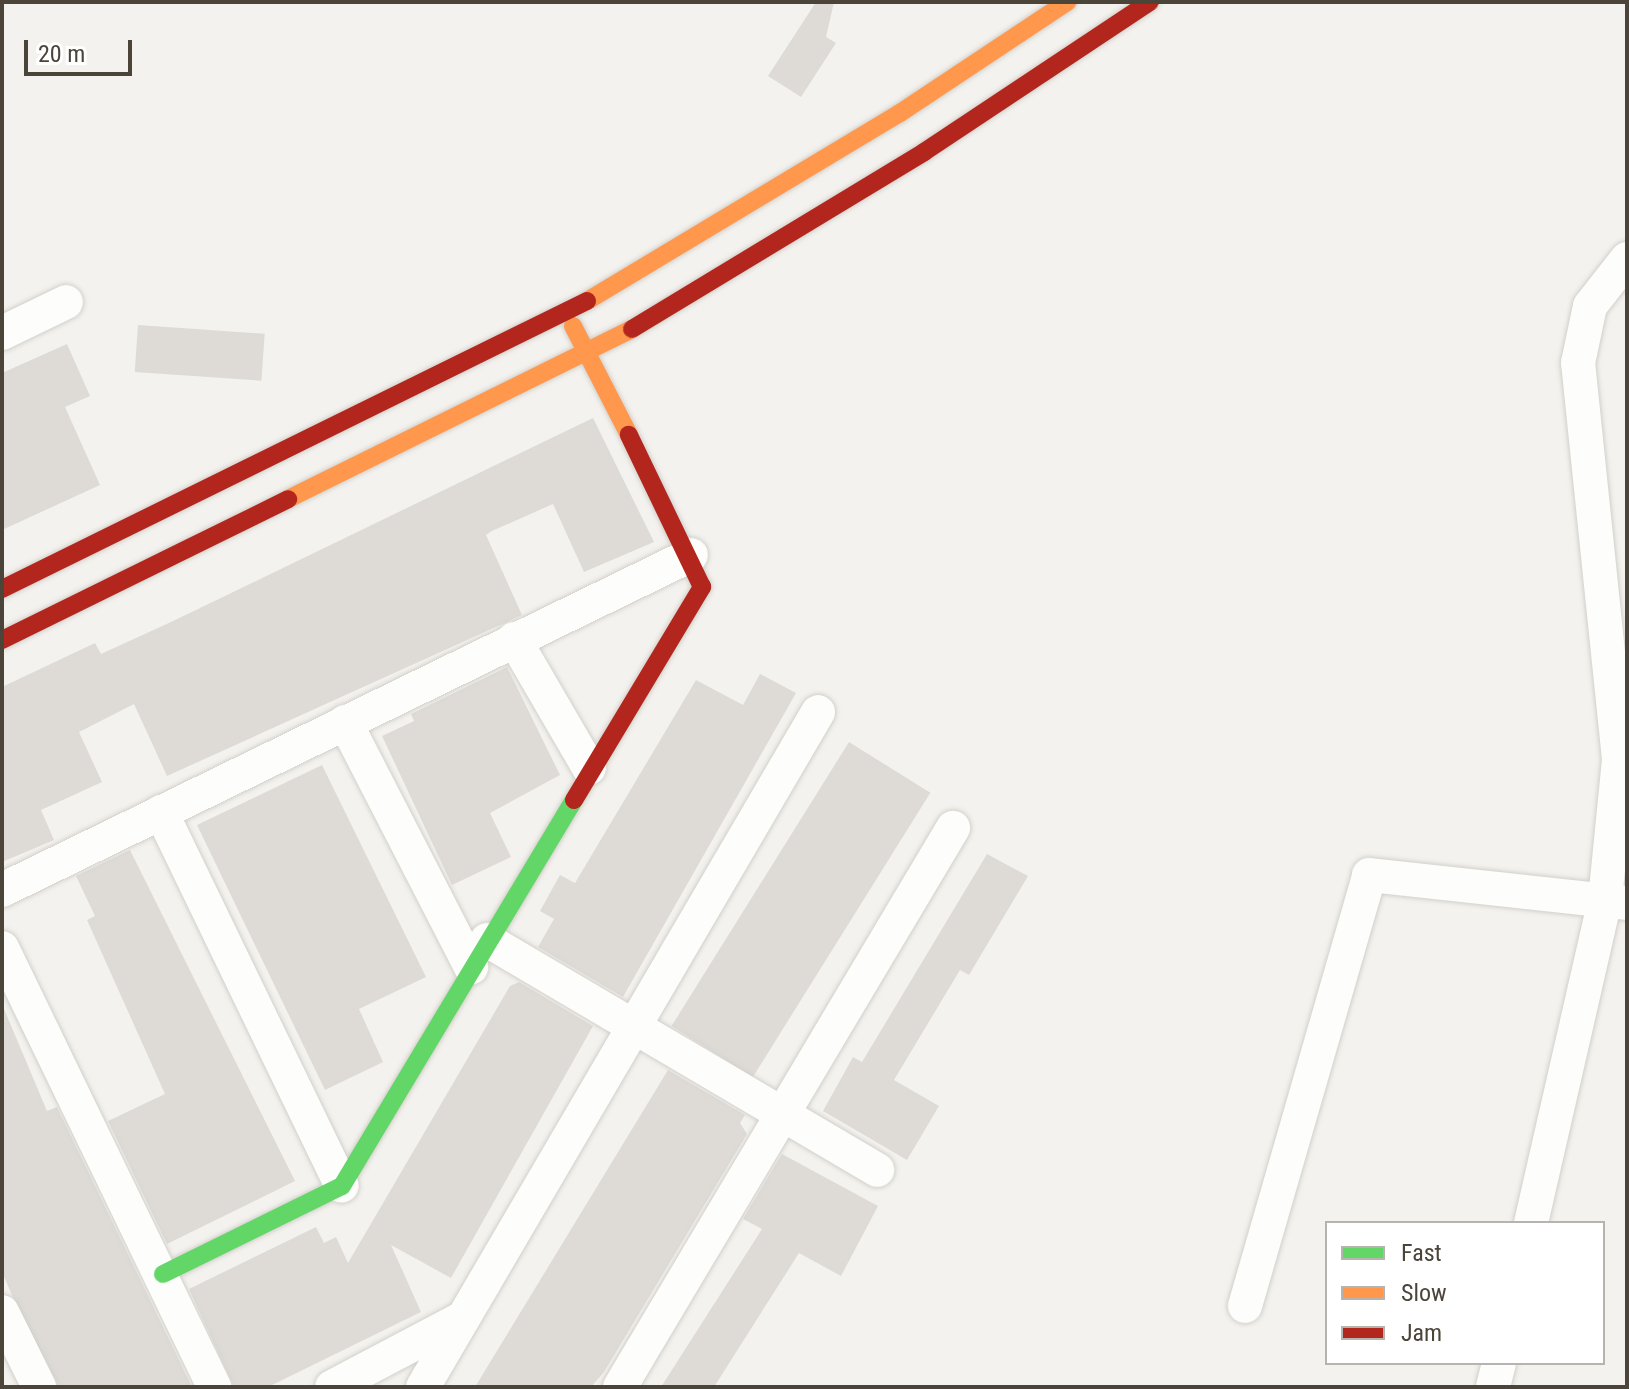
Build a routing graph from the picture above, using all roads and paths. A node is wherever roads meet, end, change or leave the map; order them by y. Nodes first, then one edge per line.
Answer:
1 (1067, 2) edge
2 (1150, 2) edge
3 (1627, 259) edge
4 (66, 302) dead end
5 (565, 312) junction
6 (2, 333) edge
7 (587, 352) junction
8 (691, 555) junction
9 (2, 589) edge
10 (514, 639) junction
11 (2, 640) edge
12 (818, 712) dead end
13 (1619, 714) edge
14 (345, 722) junction
15 (589, 768) junction
16 (161, 812) junction
17 (953, 828) dead end
18 (2, 890) edge
19 (1616, 902) edge
20 (2, 948) edge
21 (479, 954) junction
22 (636, 1024) junction
23 (785, 1115) junction
24 (877, 1170) dead end
25 (342, 1186) junction
26 (1532, 1221) edge
27 (163, 1274) junction
28 (1245, 1306) dead end
29 (2, 1312) edge
30 (465, 1316) junction
31 (1498, 1365) edge
32 (343, 1385) edge
33 (39, 1387) edge
34 (214, 1387) edge
35 (423, 1387) edge
36 (620, 1387) edge
37 (1493, 1387) edge

1 - 5 main road
2 - 7 main road
3 - 13 street
4 - 6 street
5 - 7 main road
5 - 9 main road
7 - 8 main road
7 - 11 main road
8 - 10 street
8 - 15 main road
10 - 14 street
10 - 15 street
12 - 22 street
13 - 19 street
14 - 16 street
14 - 21 street
15 - 21 main road
16 - 18 street
16 - 25 street
17 - 23 street
19 - 26 street
19 - 28 street
20 - 27 street
21 - 22 street
21 - 25 main road
22 - 23 street
22 - 30 street
23 - 24 street
23 - 36 street
25 - 27 main road
27 - 34 street
29 - 33 street
30 - 32 street
30 - 35 street
31 - 37 street

